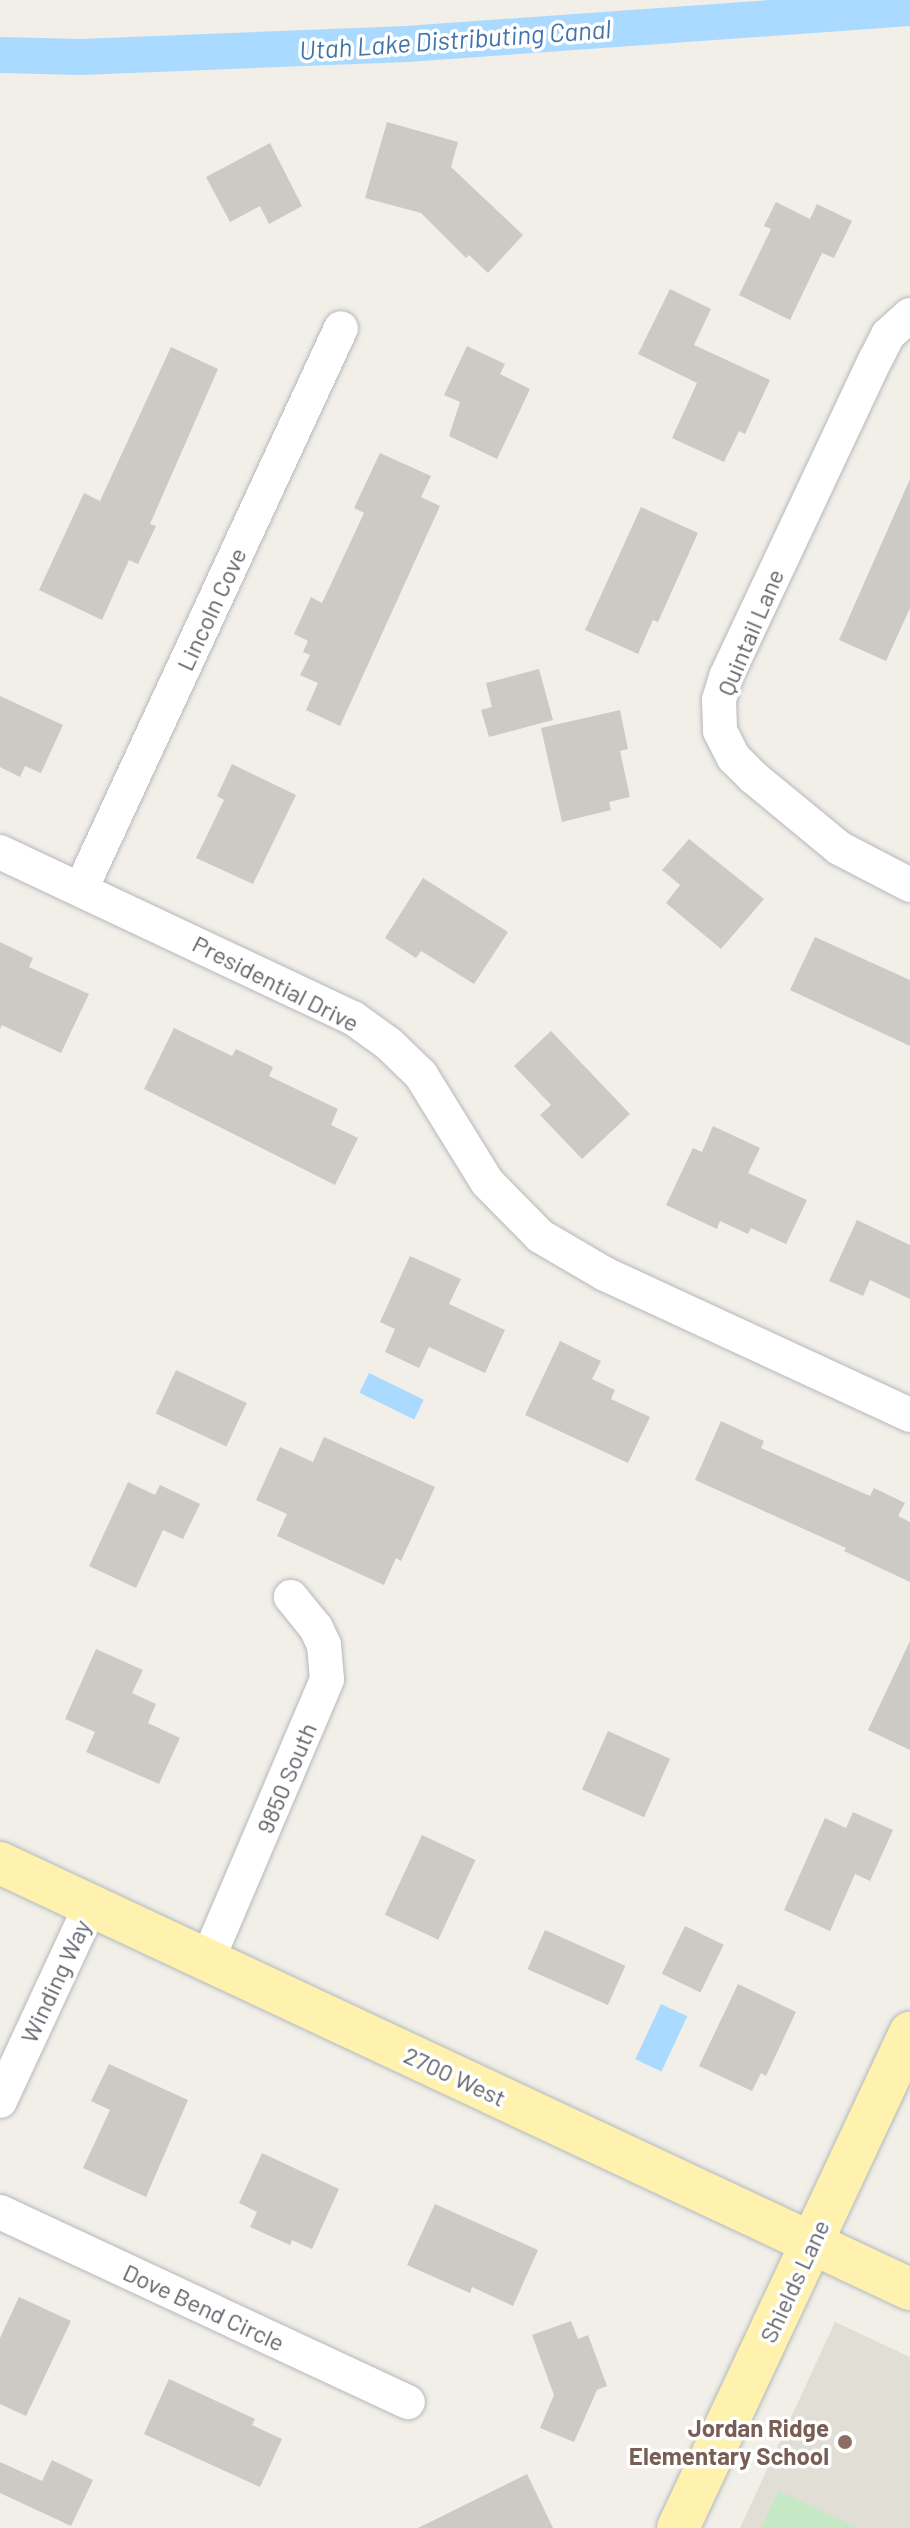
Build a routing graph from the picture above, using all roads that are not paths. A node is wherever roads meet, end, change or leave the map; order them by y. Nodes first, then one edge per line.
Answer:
1 (909, 315) edge
2 (341, 328) dead end
3 (0, 852) edge
4 (910, 885) edge
5 (81, 889) junction
6 (910, 1415) edge
7 (291, 1597) dead end
8 (0, 1863) edge
9 (91, 1905) junction
10 (207, 1961) junction
11 (910, 2033) edge
12 (0, 2101) edge
13 (0, 2212) edge
14 (812, 2242) junction
15 (910, 2289) edge
16 (408, 2402) dead end
17 (678, 2528) edge

1 - 4 street, Quintail Lane
2 - 5 street, Lincoln Cove
3 - 5 street, Presidential Drive
5 - 6 street, Presidential Drive
7 - 10 street, 9850 South
8 - 9 main road, 2700 West
9 - 10 main road, 2700 West
9 - 12 street, Winding Way
10 - 14 main road, 2700 West
11 - 14 main road, Shields Lane
13 - 16 street, Dove Bend Circle
14 - 15 main road, 2700 West
14 - 17 main road, Shields Lane

